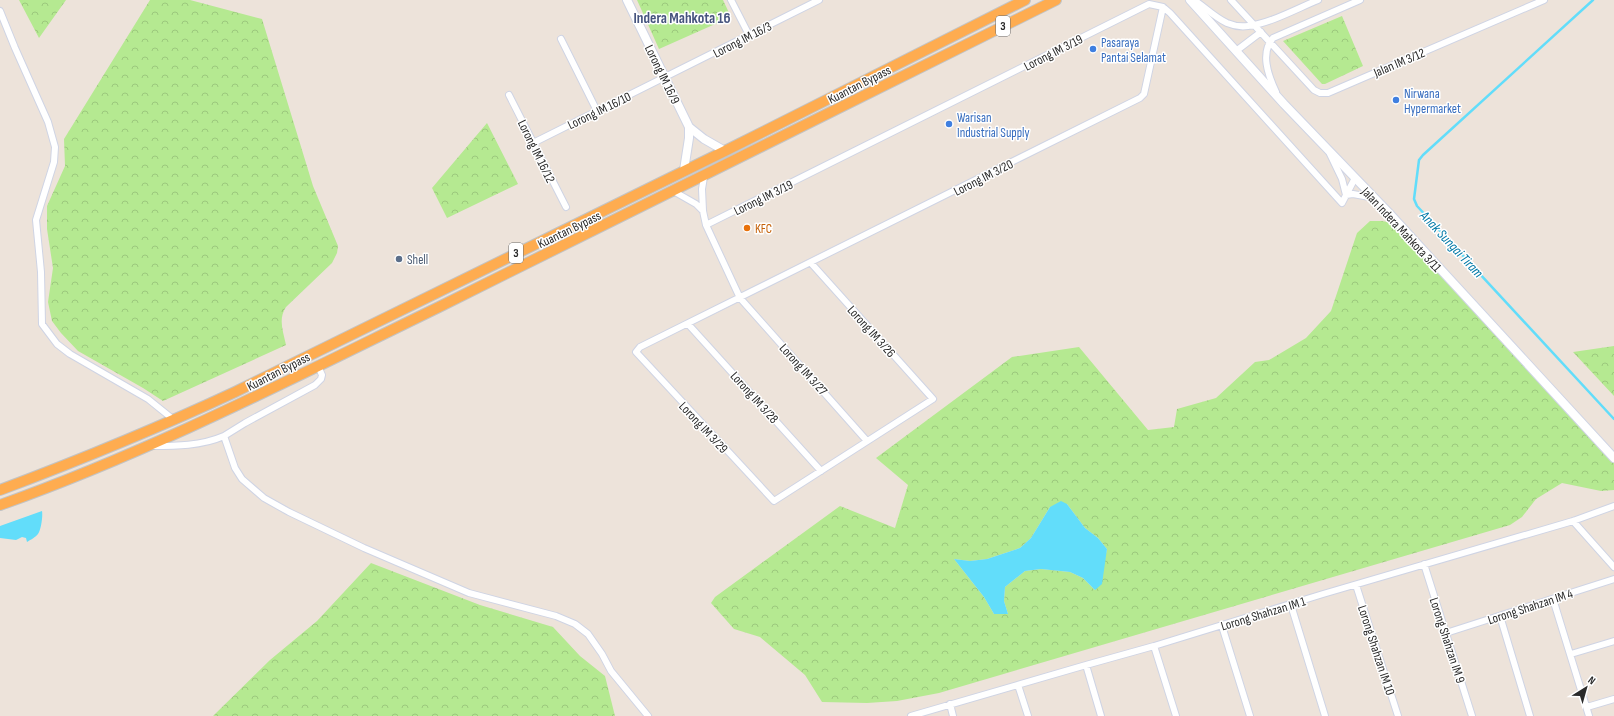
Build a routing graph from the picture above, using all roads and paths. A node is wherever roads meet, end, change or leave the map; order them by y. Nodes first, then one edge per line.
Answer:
1 (627, 0) edge
2 (731, 0) edge
3 (819, 0) edge
4 (1025, 0) edge
5 (1056, 0) edge
6 (1190, 0) edge
7 (1194, 0) edge
8 (1231, 0) edge
9 (1318, 0) edge
10 (1360, 0) edge
11 (1544, 0) edge
12 (1163, 7) junction
13 (0, 11) edge
14 (1254, 25) junction
15 (1261, 32) junction
16 (750, 35) junction
17 (561, 39) dead end
18 (1270, 42) junction
19 (1236, 51) junction
20 (665, 78) junction
21 (509, 95) dead end
22 (1284, 104) junction
23 (597, 112) junction
24 (689, 127) junction
25 (533, 143) junction
26 (725, 151) junction
27 (1329, 152) junction
28 (684, 170) junction
29 (704, 177) junction
30 (1355, 178) junction
31 (675, 192) junction
32 (1346, 195) junction
33 (1375, 198) junction
34 (566, 207) dead end
35 (703, 211) junction
36 (706, 225) junction
37 (811, 263) junction
38 (740, 298) junction
39 (688, 324) junction
40 (636, 352) joint
41 (318, 366) junction
42 (174, 420) junction
43 (224, 436) junction
44 (867, 441) junction
45 (149, 446) junction
46 (1614, 458) edge
47 (821, 471) junction
48 (0, 490) edge
49 (0, 505) edge
50 (1614, 506) edge
51 (1573, 521) junction
52 (1424, 564) junction
53 (1614, 567) edge
54 (1614, 579) edge
55 (1356, 585) junction
56 (1553, 599) junction
57 (1290, 605) junction
58 (1500, 616) junction
59 (1222, 626) junction
60 (1446, 633) junction
61 (1614, 641) edge
62 (1154, 646) junction
63 (1571, 654) junction
64 (1086, 665) junction
65 (1018, 684) junction
66 (1614, 699) edge
67 (950, 704) junction
68 (1587, 707) junction
69 (648, 716) edge
70 (911, 716) edge
71 (953, 716) edge
72 (1028, 716) edge
73 (1101, 716) edge
74 (1176, 716) edge
75 (1250, 716) edge
76 (1325, 716) edge
77 (1398, 716) edge
78 (1472, 716) edge
79 (1530, 716) edge
80 (1589, 716) edge

1 - 20 street, Lorong IM 16/9
2 - 16 street
3 - 16 street, Lorong IM 16/3
4 - 26 highway, Kuantan Bypass / 3
5 - 29 highway, Kuantan Bypass / 3
6 - 19 street, Jalan Indera Mahkota 3/11
7 - 14 street
8 - 14 street, Jalan IM 3/12
9 - 14 street
10 - 18 street
11 - 18 street, Jalan IM 3/12
12 - 32 street
12 - 36 street, Lorong IM 3/19
12 - 37 street, Lorong IM 3/20
13 - 42 street
14 - 15 street, Jalan IM 3/12
15 - 18 street, Jalan IM 3/12
15 - 19 street
16 - 20 street, Lorong IM 16/3
17 - 23 street
18 - 22 street
19 - 22 street, Jalan Indera Mahkota 3/11
20 - 23 street, Lorong IM 16/10
20 - 24 street, Lorong IM 16/9
21 - 25 street, Lorong IM 16/12
22 - 27 street, Jalan Indera Mahkota 3/11
23 - 25 street, Lorong IM 16/10
24 - 26 street, Lorong IM 16/9
24 - 28 street
25 - 34 street, Lorong IM 16/12
26 - 28 highway, Kuantan Bypass / 3
27 - 30 street, Jalan Indera Mahkota 3/11
27 - 32 street
28 - 42 highway, Kuantan Bypass / 3
29 - 31 highway, Kuantan Bypass / 3
29 - 35 street, Lorong IM 3/27
30 - 32 street
30 - 33 street, Jalan Indera Mahkota 3/11
31 - 35 street
31 - 41 highway, Kuantan Bypass / 3
32 - 33 street
33 - 46 street, Jalan Indera Mahkota 3/11
35 - 36 street, Lorong IM 3/27
36 - 38 street, Lorong IM 3/27
37 - 38 street, Lorong IM 3/20
37 - 44 street, Lorong IM 3/26
38 - 39 street, Lorong IM 3/20
38 - 44 street, Lorong IM 3/27
39 - 40 street, Lorong IM 3/20
39 - 47 street, Lorong IM 3/28
40 - 47 street, Lorong IM 3/29
41 - 43 street
41 - 45 highway, Kuantan Bypass / 3
42 - 48 highway, Kuantan Bypass / 3
43 - 45 street
43 - 69 street
44 - 47 street
45 - 49 highway, Kuantan Bypass / 3
50 - 51 street, Lorong Shahzan IM 1
51 - 52 street, Lorong Shahzan IM 1
51 - 53 street
52 - 55 street, Lorong Shahzan IM 1
52 - 60 street, Lorong Shahzan IM 9
54 - 56 street, Lorong Shahzan IM 4
55 - 57 street, Lorong Shahzan IM 1
55 - 77 street, Lorong Shahzan IM 10
56 - 58 street, Lorong Shahzan IM 4
56 - 63 street
57 - 59 street, Lorong Shahzan IM 1
57 - 76 street
58 - 60 street, Lorong Shahzan IM 4
58 - 79 street
59 - 62 street, Lorong Shahzan IM 1
59 - 75 street
60 - 78 street, Lorong Shahzan IM 9
61 - 63 street
62 - 64 street, Lorong Shahzan IM 1
62 - 74 street
63 - 68 street
64 - 65 street, Lorong Shahzan IM 1
64 - 73 street
65 - 67 street, Lorong Shahzan IM 1
65 - 72 street
66 - 68 street
67 - 70 street, Lorong Shahzan IM 1
67 - 71 street
68 - 80 street

